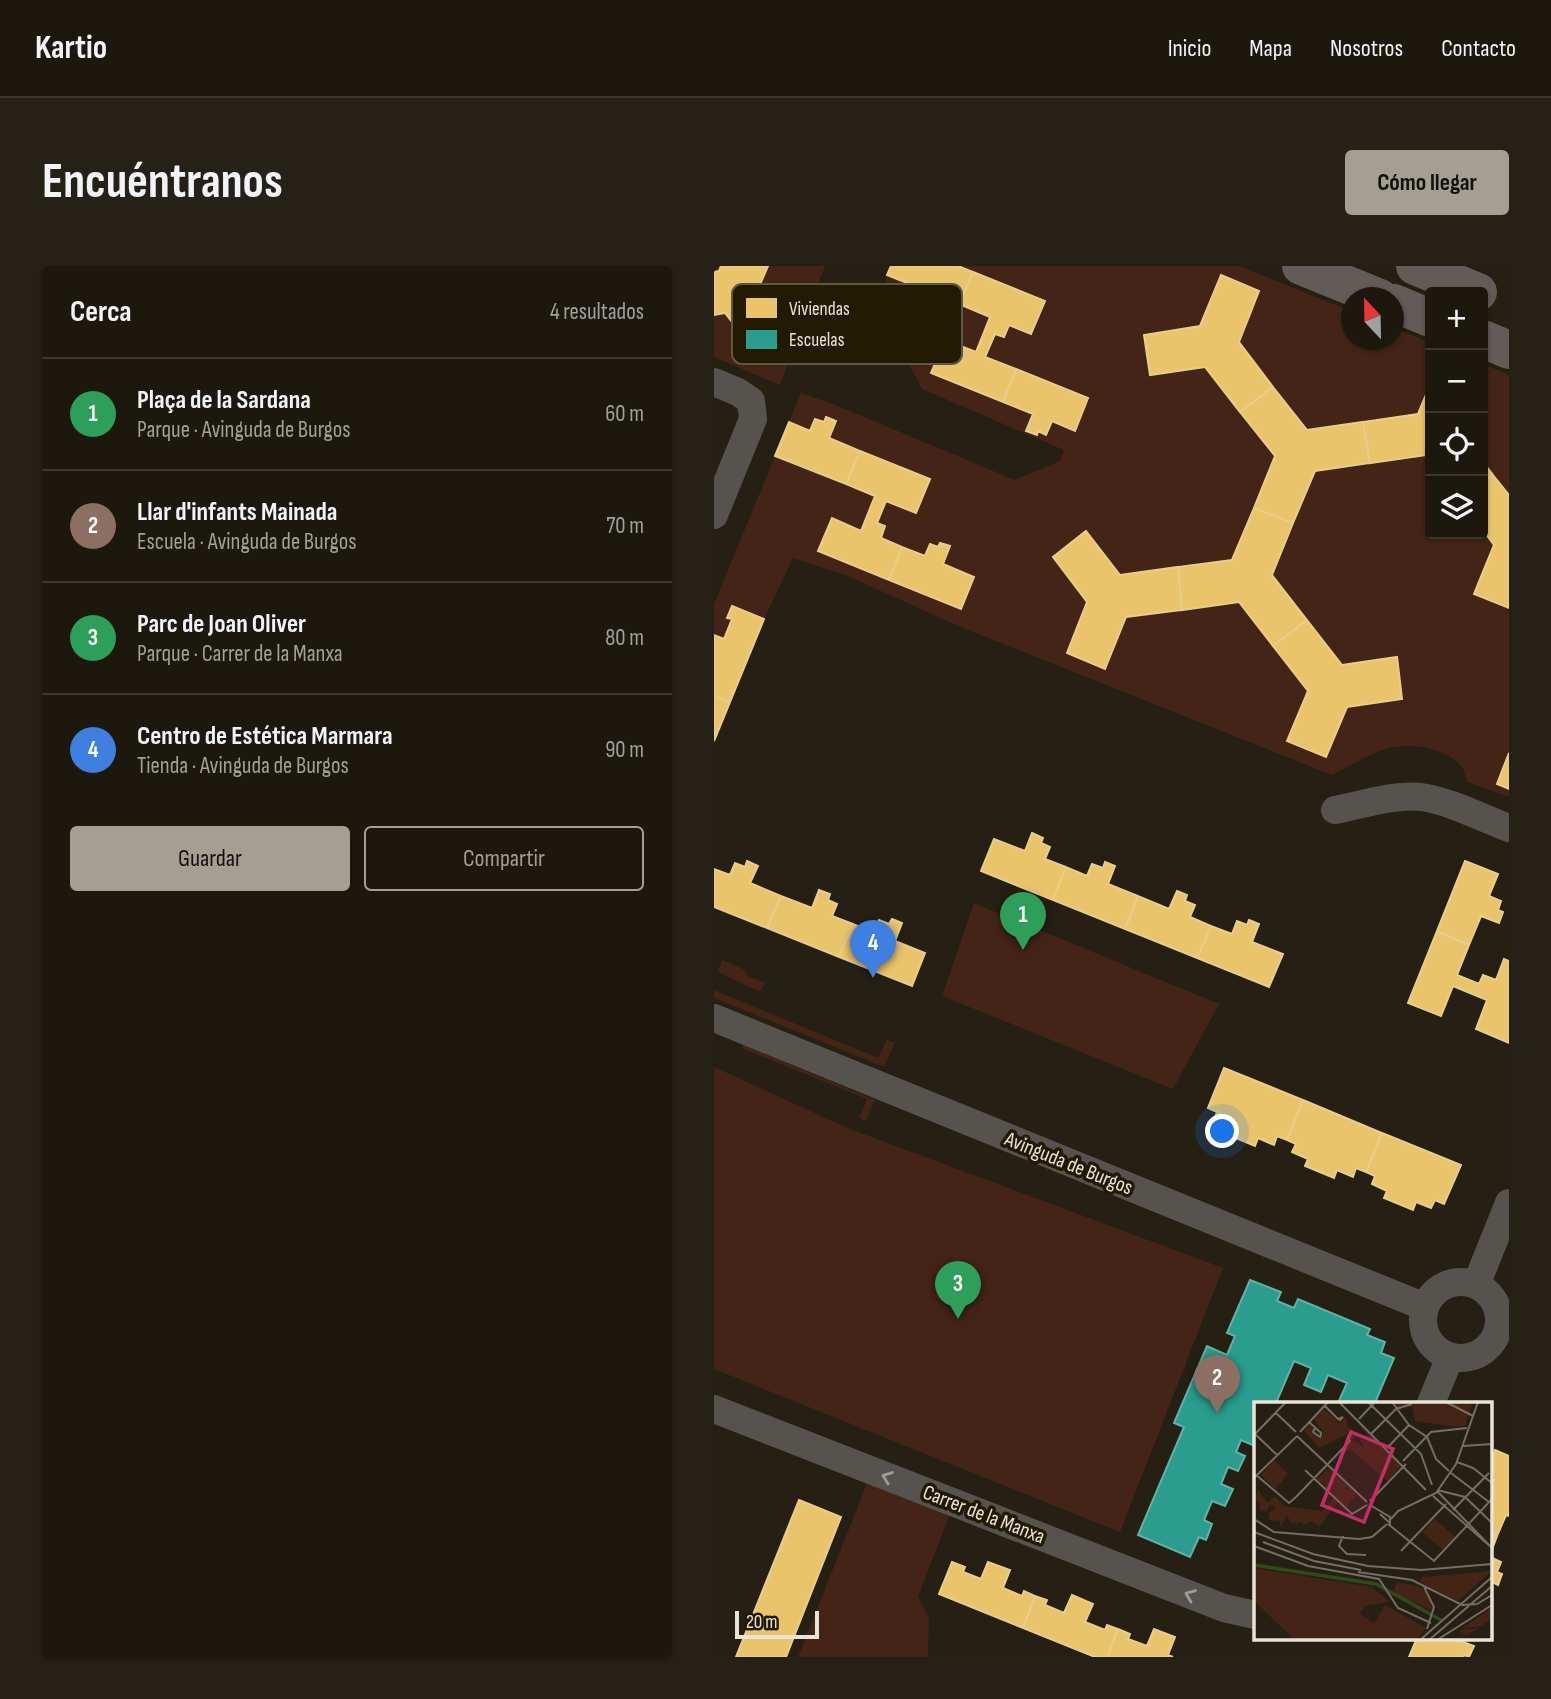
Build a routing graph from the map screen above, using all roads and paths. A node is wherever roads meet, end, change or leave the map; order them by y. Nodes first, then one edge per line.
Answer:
1 (1301, 266) edge
2 (1415, 266) edge
3 (1353, 287) edge
4 (1466, 287) edge
5 (1488, 296) edge
6 (1509, 305) edge
7 (1404, 307) edge
8 (1425, 316) edge
9 (1488, 341) edge
10 (1509, 350) edge
11 (714, 382) edge
12 (714, 515) edge
13 (1335, 810) dead end
14 (1509, 828) edge
15 (714, 1018) edge
16 (1509, 1203) edge
17 (1476, 1285) junction
18 (1425, 1307) junction
19 (1502, 1340) edge
20 (1450, 1357) junction
21 (1432, 1402) edge
22 (714, 1409) edge
23 (1254, 1615) edge

1 - 3 street
2 - 4 street
5 - 6 street
7 - 8 street
9 - 10 street
11 - 12 street
13 - 14 street
15 - 18 street, Avinguda de Burgos
16 - 17 street
17 - 18 street
17 - 19 street
18 - 20 street
19 - 20 street
20 - 21 street
23 -> 22 street, Carrer de la Manxa

